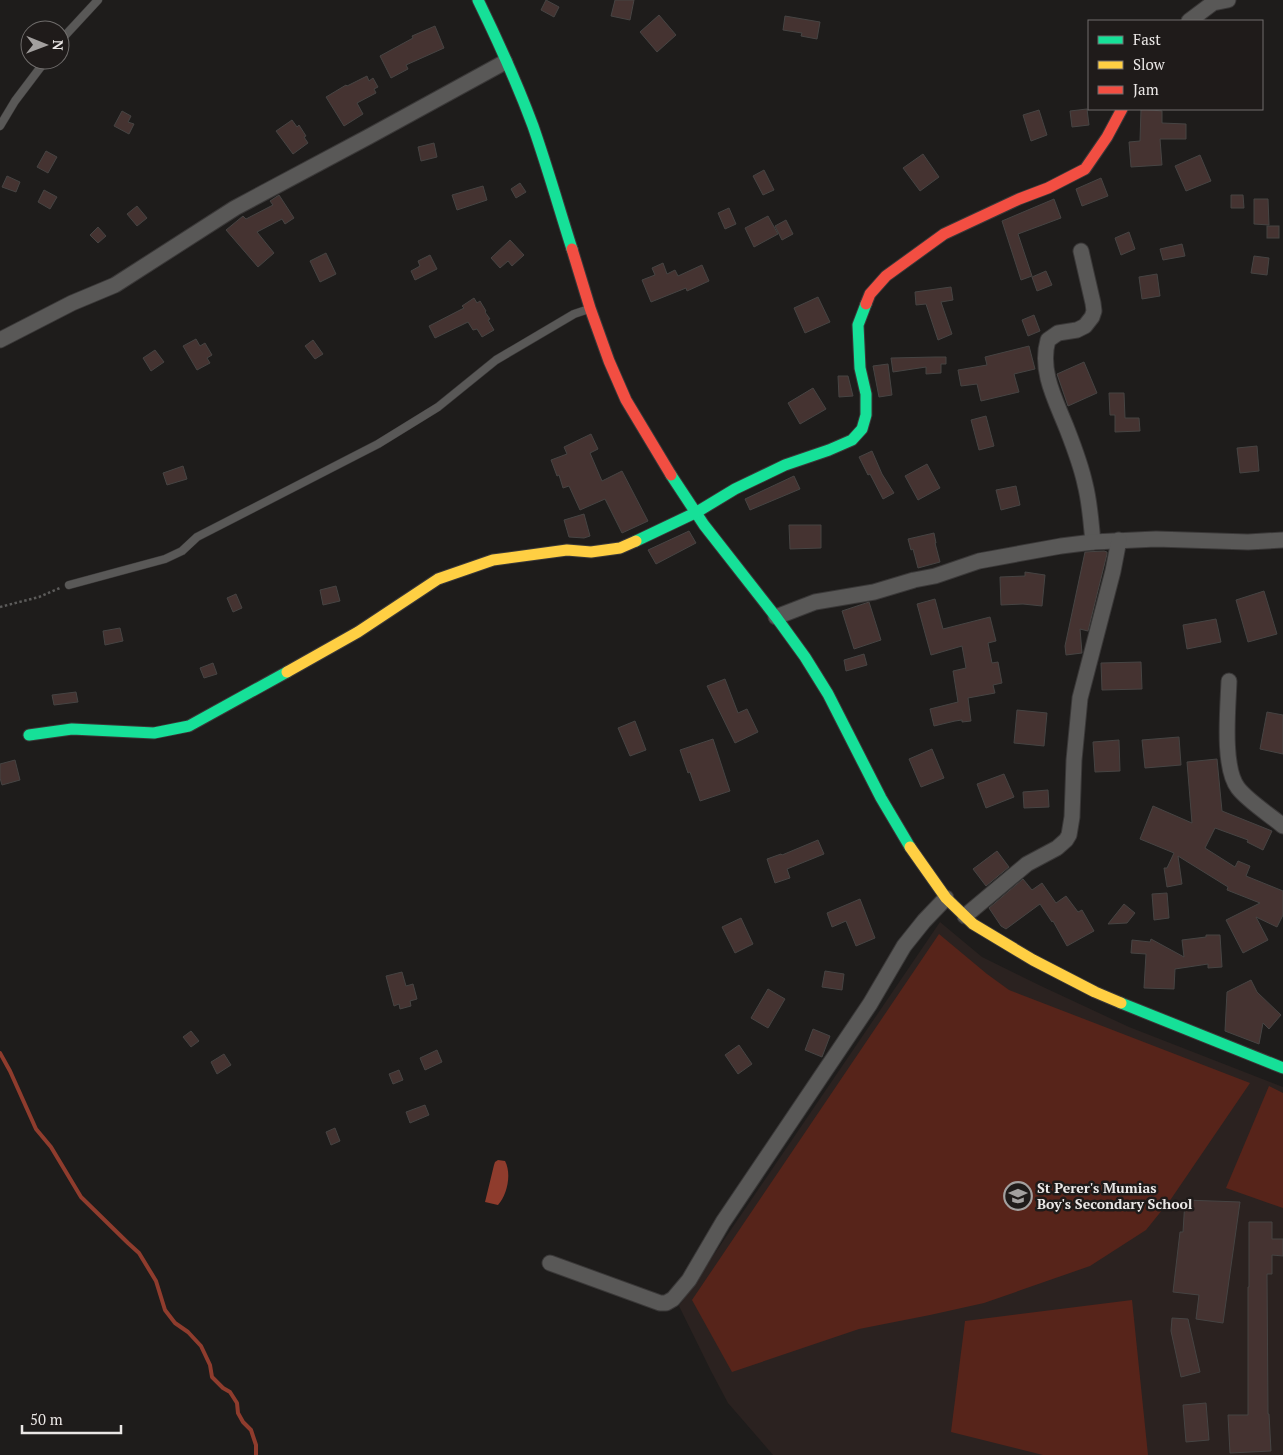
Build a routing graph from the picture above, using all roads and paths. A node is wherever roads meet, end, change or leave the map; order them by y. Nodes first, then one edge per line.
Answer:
1 (98, 0) edge
2 (478, 0) edge
3 (1228, 0) edge
4 (1190, 20) edge
5 (70, 30) edge
6 (506, 62) junction
7 (39, 70) edge
8 (1121, 110) edge
9 (0, 126) edge
10 (1081, 251) dead end
11 (590, 308) junction
12 (0, 340) edge
13 (697, 512) junction
14 (1119, 540) junction
15 (1283, 540) edge
16 (1093, 542) junction
17 (69, 585) joint
18 (0, 607) edge
19 (776, 617) junction
20 (1229, 681) dead end
21 (29, 735) dead end
22 (1283, 826) edge
23 (946, 898) junction
24 (965, 916) junction
25 (1283, 1068) edge
26 (550, 1262) dead end

1 - 5 lane
2 - 6 street
3 - 4 street
6 - 11 street
6 - 12 street
7 - 9 lane
8 - 13 street
10 - 16 street
11 - 13 street
11 - 17 lane
13 - 19 street
13 - 21 street
14 - 15 street
14 - 16 street
14 - 24 street
16 - 19 street
17 - 18 path
19 - 23 street
20 - 22 street
23 - 24 street
23 - 26 street
24 - 25 street

